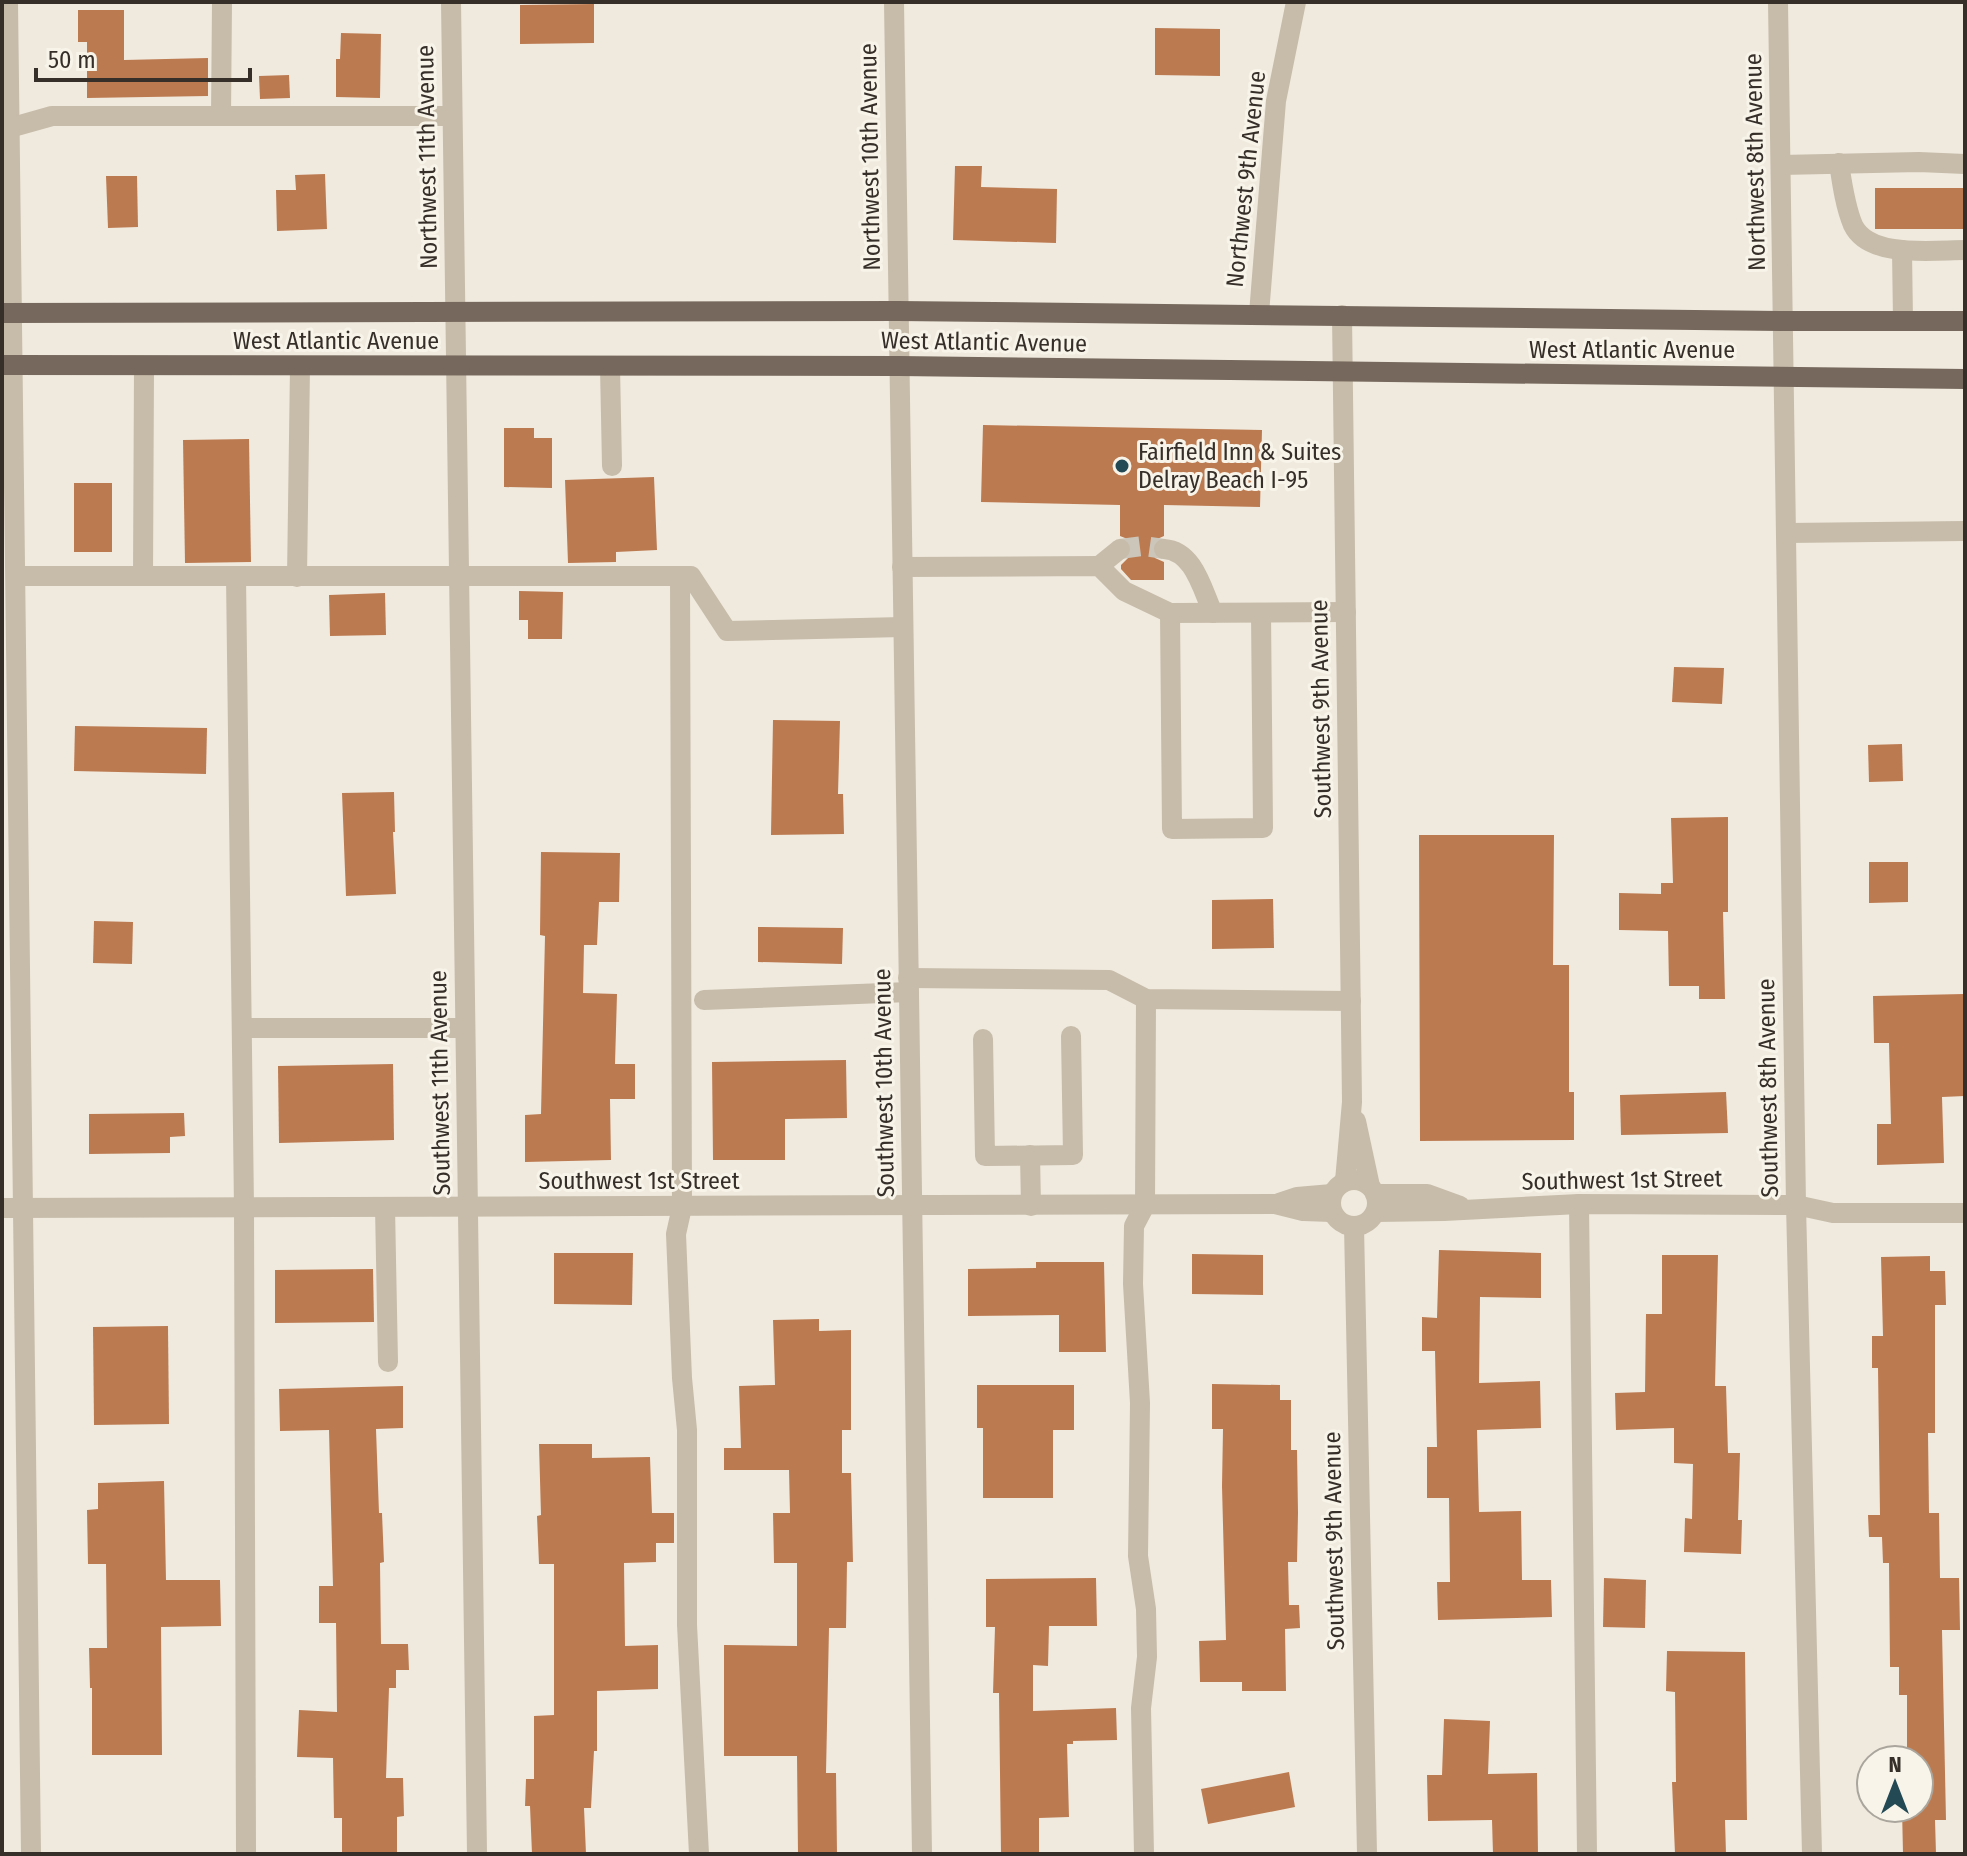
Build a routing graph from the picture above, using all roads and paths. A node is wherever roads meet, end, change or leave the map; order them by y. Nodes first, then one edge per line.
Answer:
1 (8, 2) edge
2 (222, 2) edge
3 (451, 2) edge
4 (894, 2) edge
5 (1296, 2) edge
6 (1778, 2) edge
7 (221, 116) junction
8 (452, 116) junction
9 (6, 130) edge
10 (1839, 163) junction
11 (1965, 164) edge
12 (1781, 165) junction
13 (1902, 250) junction
14 (1965, 250) edge
15 (454, 311) junction
16 (898, 311) junction
17 (6, 313) edge
18 (1259, 314) junction
19 (1342, 315) junction
20 (1783, 321) junction
21 (1903, 321) junction
22 (1965, 321) edge
23 (7, 365) edge
24 (899, 366) junction
25 (144, 367) junction
26 (300, 367) junction
27 (455, 367) junction
28 (610, 367) junction
29 (1343, 373) junction
30 (1782, 376) junction
31 (1965, 379) edge
32 (612, 466) dead end
33 (1965, 531) edge
34 (1787, 533) junction
35 (1120, 549) tunnel mouth
36 (1164, 549) tunnel mouth
37 (9, 553) edge
38 (1099, 566) junction
39 (902, 567) junction
40 (17, 576) junction
41 (143, 576) junction
42 (236, 576) junction
43 (680, 576) junction
44 (297, 577) junction
45 (458, 577) junction
46 (1346, 612) junction
47 (1170, 613) junction
48 (1213, 613) junction
49 (1261, 613) junction
50 (903, 627) junction
51 (909, 985) junction
52 (1146, 999) junction
53 (704, 1000) dead end
54 (1351, 1001) junction
55 (242, 1028) junction
56 (465, 1028) junction
57 (1071, 1036) dead end
58 (983, 1039) dead end
59 (1352, 1102) junction
60 (1030, 1155) junction
61 (1336, 1196) junction
62 (1374, 1197) junction
63 (1579, 1204) junction
64 (1145, 1205) junction
65 (1796, 1205) junction
66 (1031, 1206) junction
67 (385, 1207) junction
68 (467, 1207) junction
69 (682, 1207) junction
70 (912, 1207) junction
71 (12, 1208) edge
72 (244, 1208) junction
73 (1965, 1213) edge
74 (1354, 1226) junction
75 (388, 1362) dead end
76 (31, 1854) edge
77 (246, 1854) edge
78 (477, 1854) edge
79 (699, 1854) edge
80 (922, 1854) edge
81 (1144, 1854) edge
82 (1367, 1854) edge
83 (1587, 1854) edge
84 (1812, 1854) edge

1 - 9 street
2 - 7 street
3 - 8 street, Northwest 11th Avenue
4 - 16 street, Northwest 10th Avenue
5 - 18 street, Northwest 9th Avenue
6 - 12 street, Northwest 8th Avenue
7 - 8 street
7 - 9 street
8 - 15 street, Northwest 11th Avenue
9 - 17 street
10 - 11 street
10 - 12 street
10 - 13 street
12 - 20 street, Northwest 8th Avenue
13 - 14 street
13 - 21 street
15 - 16 main road, West Atlantic Avenue
15 - 17 main road, West Atlantic Avenue
15 - 27 street, Southwest 11th Avenue
16 - 18 main road, West Atlantic Avenue
16 - 24 street, Southwest 10th Avenue
17 - 23 street
18 - 19 main road, West Atlantic Avenue
19 - 20 main road, West Atlantic Avenue
19 - 29 street, Southwest 9th Avenue
20 - 21 main road, West Atlantic Avenue
20 - 30 street, Southwest 8th Avenue
21 - 22 main road, West Atlantic Avenue
23 - 25 main road, West Atlantic Avenue
23 - 37 street
24 - 28 main road, West Atlantic Avenue
24 - 29 main road, West Atlantic Avenue
24 - 39 street, Southwest 10th Avenue
25 - 26 main road, West Atlantic Avenue
25 - 41 street
26 - 27 main road, West Atlantic Avenue
26 - 44 street
27 - 28 main road, West Atlantic Avenue
27 - 45 street, Southwest 11th Avenue
28 - 32 street
29 - 30 main road, West Atlantic Avenue
29 - 46 street, Southwest 9th Avenue
30 - 31 main road, West Atlantic Avenue
30 - 34 street, Southwest 8th Avenue
33 - 34 street
34 - 65 street, Southwest 8th Avenue
35 - 38 street
36 - 48 street
37 - 40 street
38 - 39 street
38 - 47 street
39 - 50 street, Southwest 10th Avenue
40 - 41 street
40 - 71 street
41 - 42 street
42 - 44 street
42 - 55 street
43 - 45 street
43 - 50 street
43 - 69 street
44 - 45 street
45 - 56 street, Southwest 11th Avenue
46 - 49 street
46 - 54 street, Southwest 9th Avenue
47 - 48 street
47 - 49 street
48 - 49 street
50 - 51 street, Southwest 10th Avenue
51 - 52 street
51 - 53 street
51 - 70 street, Southwest 10th Avenue
52 - 54 street
52 - 64 street
54 - 59 street, Southwest 9th Avenue
55 - 56 street
55 - 72 street
56 - 68 street, Southwest 11th Avenue
57 - 60 street
58 - 60 street
59 - 61 street, Southwest 9th Avenue
59 - 62 street, Southwest 9th Avenue
60 - 66 street
61 - 62 street, Southwest 1st Street
61 - 64 street, Southwest 1st Street
61 - 74 street
62 - 63 street, Southwest 1st Street
62 - 74 street
63 - 65 street, Southwest 1st Street
63 - 83 street
64 - 66 street, Southwest 1st Street
64 - 81 street
65 - 73 street, Southwest 1st Street
65 - 84 street, Southwest 8th Avenue
66 - 70 street, Southwest 1st Street
67 - 68 street, Southwest 1st Street
67 - 72 street, Southwest 1st Street
67 - 75 street
68 - 69 street, Southwest 1st Street
68 - 78 street, Southwest 11th Avenue
69 - 70 street, Southwest 1st Street
69 - 79 street
70 - 80 street, Southwest 10th Avenue
71 - 72 street, Southwest 1st Street
71 - 76 street
72 - 77 street
74 - 82 street, Southwest 9th Avenue

